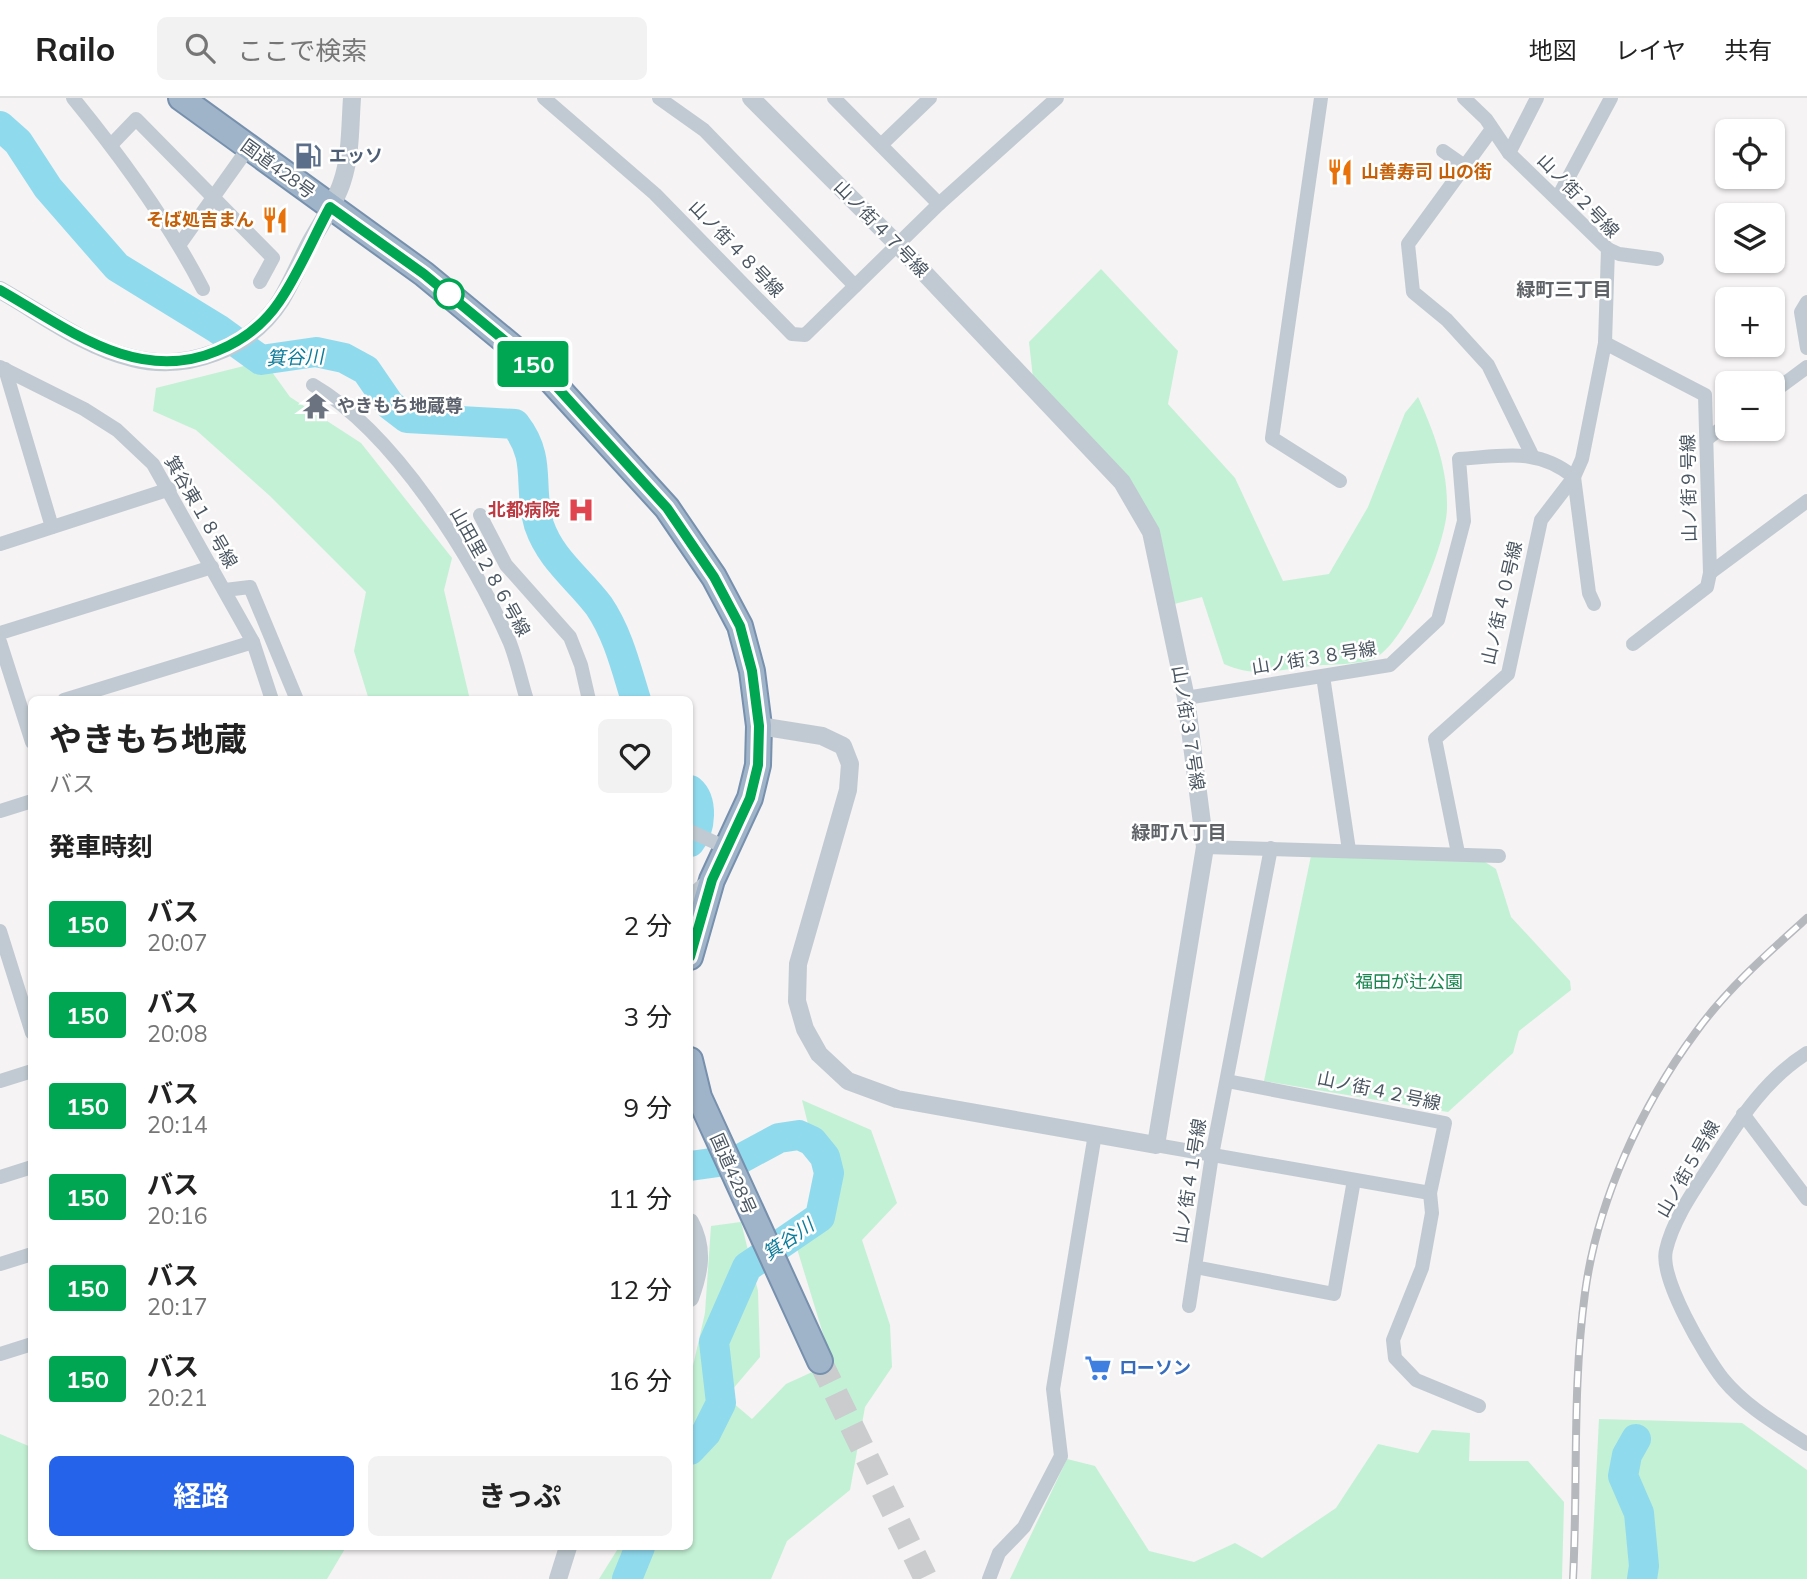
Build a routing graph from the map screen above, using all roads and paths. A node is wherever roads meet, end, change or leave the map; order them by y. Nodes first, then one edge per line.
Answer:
1 (73, 98) edge
2 (181, 98) edge
3 (352, 98) edge
4 (544, 98) edge
5 (659, 98) edge
6 (751, 98) edge
7 (834, 98) edge
8 (930, 98) edge
9 (1057, 98) edge
10 (1321, 98) edge
11 (1464, 98) edge
12 (1537, 98) edge
13 (1611, 98) edge
14 (1492, 129) junction
15 (111, 145) junction
16 (881, 145) junction
17 (249, 148) junction
18 (1443, 151) dead end
19 (1509, 153) junction
20 (1463, 165) junction
21 (213, 197) junction
22 (1557, 200) junction
23 (939, 204) junction
24 (330, 207) junction
25 (180, 244) junction
26 (897, 244) junction
27 (1608, 249) junction
28 (1657, 259) dead end
29 (260, 282) dead end
30 (855, 286) junction
31 (204, 289) dead end
32 (0, 290) edge
33 (1807, 302) edge
34 (1605, 343) junction
35 (1807, 348) edge
36 (1009, 363) joint
37 (1807, 367) edge
38 (2, 368) edge
39 (1785, 383) edge
40 (313, 385) dead end
41 (1715, 433) edge
42 (1707, 439) junction
43 (1532, 455) junction
44 (1574, 477) junction
45 (1340, 481) dead end
46 (170, 489) junction
47 (1807, 501) edge
48 (480, 515) dead end
49 (52, 527) junction
50 (0, 544) edge
51 (212, 567) junction
52 (1710, 573) junction
53 (225, 590) junction
54 (1594, 604) dead end
55 (0, 633) edge
56 (0, 642) edge
57 (253, 642) junction
58 (1633, 644) dead end
59 (1323, 676) junction
60 (77, 696) edge
61 (271, 696) edge
62 (296, 696) edge
63 (526, 696) edge
64 (588, 696) edge
65 (1186, 698) junction
66 (27, 712) edge
67 (759, 726) junction
68 (28, 802) edge
69 (0, 811) edge
70 (693, 832) edge
71 (718, 843) junction
72 (1205, 846) junction
73 (1271, 848) junction
74 (1349, 850) junction
75 (1458, 853) junction
76 (1499, 856) dead end
77 (712, 880) junction
78 (693, 896) edge
79 (0, 931) edge
80 (693, 946) edge
81 (28, 1020) edge
82 (1807, 1053) edge
83 (28, 1072) edge
84 (693, 1072) edge
85 (0, 1081) edge
86 (1227, 1081) junction
87 (1742, 1114) junction
88 (1095, 1134) junction
89 (1156, 1145) junction
90 (1212, 1155) junction
91 (28, 1168) edge
92 (0, 1177) edge
93 (1354, 1180) junction
94 (1430, 1193) junction
95 (1807, 1199) edge
96 (693, 1229) edge
97 (28, 1255) edge
98 (0, 1264) edge
99 (1195, 1267) junction
100 (693, 1289) edge
101 (1189, 1306) dead end
102 (28, 1345) edge
103 (0, 1354) edge
104 (820, 1361) tunnel mouth
105 (1479, 1406) dead end
106 (1807, 1444) edge
107 (567, 1550) edge
108 (558, 1579) edge
109 (989, 1579) edge

1 - 15 street
2 - 17 highway, 国道428号
3 - 24 street
4 - 30 street, 山ノ街４８号線
5 - 30 street
6 - 26 street, 山ノ街４７号線
7 - 16 street
8 - 16 street
9 - 23 street, 山ノ街４８号線
10 - 45 street
11 - 14 street, 山ノ街２号線
12 - 19 street
13 - 22 street
14 - 19 street, 山ノ街２号線
14 - 20 street
15 - 21 street
15 - 25 street
16 - 23 street
17 - 21 street
17 - 24 highway, 国道428号
18 - 20 street
19 - 22 street, 山ノ街２号線
20 - 43 street
21 - 25 street
21 - 29 street
22 - 27 street, 山ノ街２号線
23 - 26 street, 山ノ街４８号線
24 - 32 street
24 - 67 highway, 国道428号
25 - 31 street
26 - 30 street, 山ノ街４８号線
26 - 36 street, 山ノ街４７号線
27 - 28 street
27 - 34 street, 山ノ街２号線
33 - 35 street
34 - 42 street, 山ノ街９号線
34 - 44 street, 山ノ街４０号線
36 - 65 street, 山ノ街３７号線
37 - 39 street
38 - 46 street, 箕谷東１８号線
38 - 49 street
40 - 63 street, 山田里２８６号線
41 - 42 street
42 - 52 street, 山ノ街９号線
43 - 44 street, 山ノ街３８号線
43 - 59 street, 山ノ街３８号線
44 - 54 street
44 - 75 street, 山ノ街４０号線
46 - 49 street
46 - 51 street, 箕谷東１８号線
47 - 52 street
48 - 64 street
49 - 50 street
51 - 53 street, 箕谷東１８号線
51 - 55 street
52 - 58 street
53 - 57 street, 箕谷東１８号線
53 - 62 street, 箕谷東１８号線
56 - 66 street
57 - 60 street
57 - 61 street, 箕谷東１８号線
59 - 65 street, 山ノ街３８号線
59 - 74 street
65 - 72 street, 山ノ街３７号線
67 - 71 highway, 国道428号
67 - 88 street
68 - 69 street
70 - 71 street
71 - 77 highway, 国道428号
72 - 73 street
72 - 89 street, 山ノ街３７号線
73 - 74 street
73 - 86 street, 山ノ街４１号線
74 - 75 street
75 - 76 street
77 - 78 street
77 - 80 highway, 国道428号
79 - 81 street
82 - 87 street, 山ノ街５号線
83 - 85 street
84 - 104 highway, 国道428号
86 - 90 street, 山ノ街４１号線
86 - 94 street, 山ノ街４２号線
87 - 95 street
87 - 106 street, 山ノ街５号線
88 - 89 street
88 - 109 street
89 - 90 street
90 - 93 street
90 - 99 street, 山ノ街４１号線
91 - 92 street
93 - 94 street
93 - 99 street, 山ノ街４１号線
94 - 105 street
96 - 100 street
97 - 98 street
99 - 101 street
102 - 103 street
107 - 108 street

